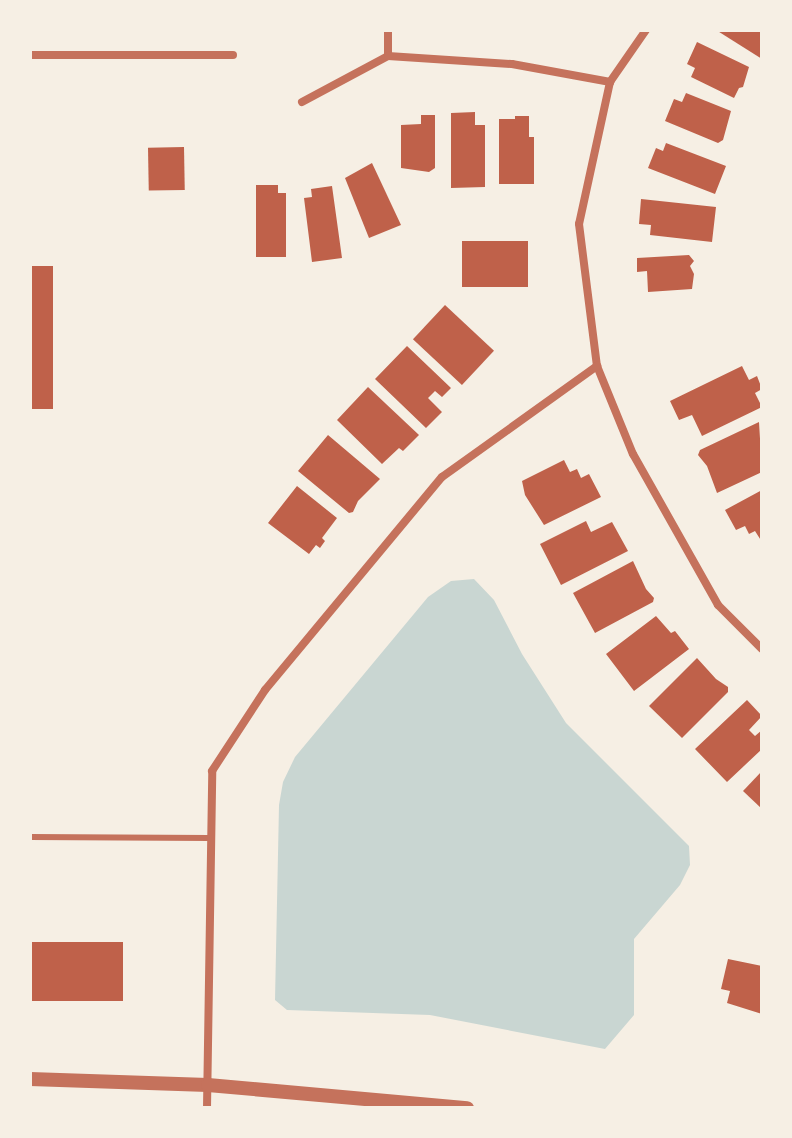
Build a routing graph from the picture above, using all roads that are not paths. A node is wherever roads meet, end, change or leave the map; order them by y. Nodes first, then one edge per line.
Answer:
1 (388, 30) edge
2 (646, 30) edge
3 (30, 55) edge
4 (233, 55) dead end
5 (388, 56) junction
6 (610, 82) junction
7 (302, 102) dead end
8 (597, 366) junction
9 (762, 649) edge
10 (30, 837) edge
11 (209, 838) junction
12 (30, 1079) edge
13 (208, 1085) junction
14 (207, 1108) edge
15 (467, 1108) edge

1 - 5 street
2 - 6 street
3 - 4 street
5 - 6 street
5 - 7 street
6 - 8 street
8 - 9 street
8 - 11 street
10 - 11 lane
11 - 13 street
12 - 13 street
13 - 14 street
13 - 15 street

